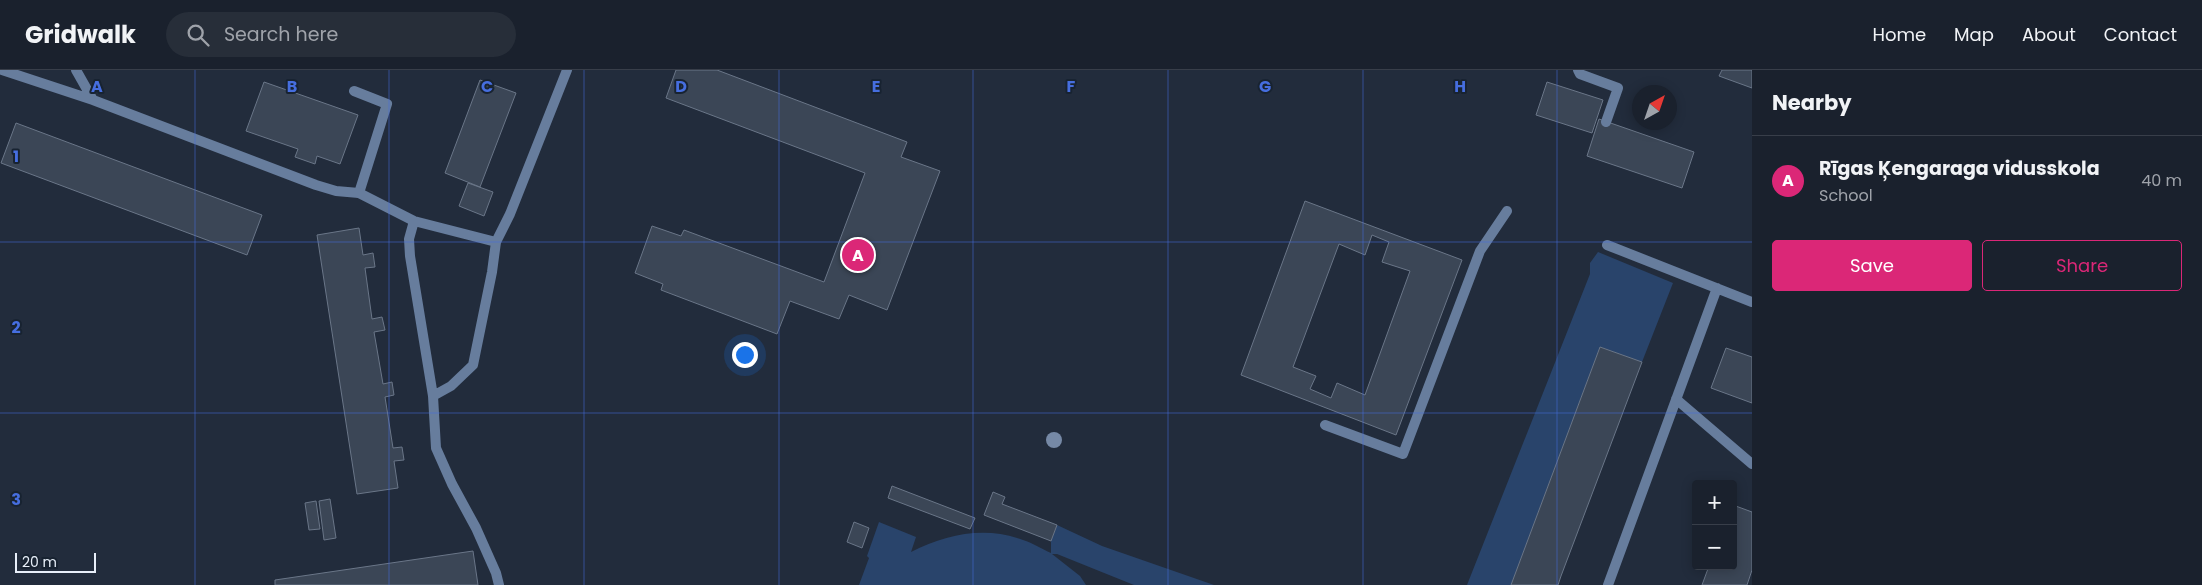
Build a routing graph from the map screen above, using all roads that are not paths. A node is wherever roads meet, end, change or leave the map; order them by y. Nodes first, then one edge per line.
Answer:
1 (2, 70) edge
2 (76, 70) edge
3 (568, 70) edge
4 (1578, 70) edge
5 (354, 91) dead end
6 (93, 100) junction
7 (1606, 122) dead end
8 (359, 192) junction
9 (1507, 210) dead end
10 (414, 221) junction
11 (496, 242) junction
12 (1606, 245) dead end
13 (1716, 288) junction
14 (1752, 302) edge
15 (433, 396) junction
16 (1676, 399) junction
17 (1325, 425) dead end
18 (1752, 464) edge
19 (499, 585) edge
20 (1608, 585) edge

1 - 6 street
2 - 6 street
3 - 11 street
4 - 7 street
5 - 8 street
6 - 8 street
8 - 10 street
9 - 17 street
10 - 11 street
10 - 15 street
11 - 15 street
12 - 13 street
13 - 14 street
13 - 16 street
15 - 19 street
16 - 18 street
16 - 20 street

